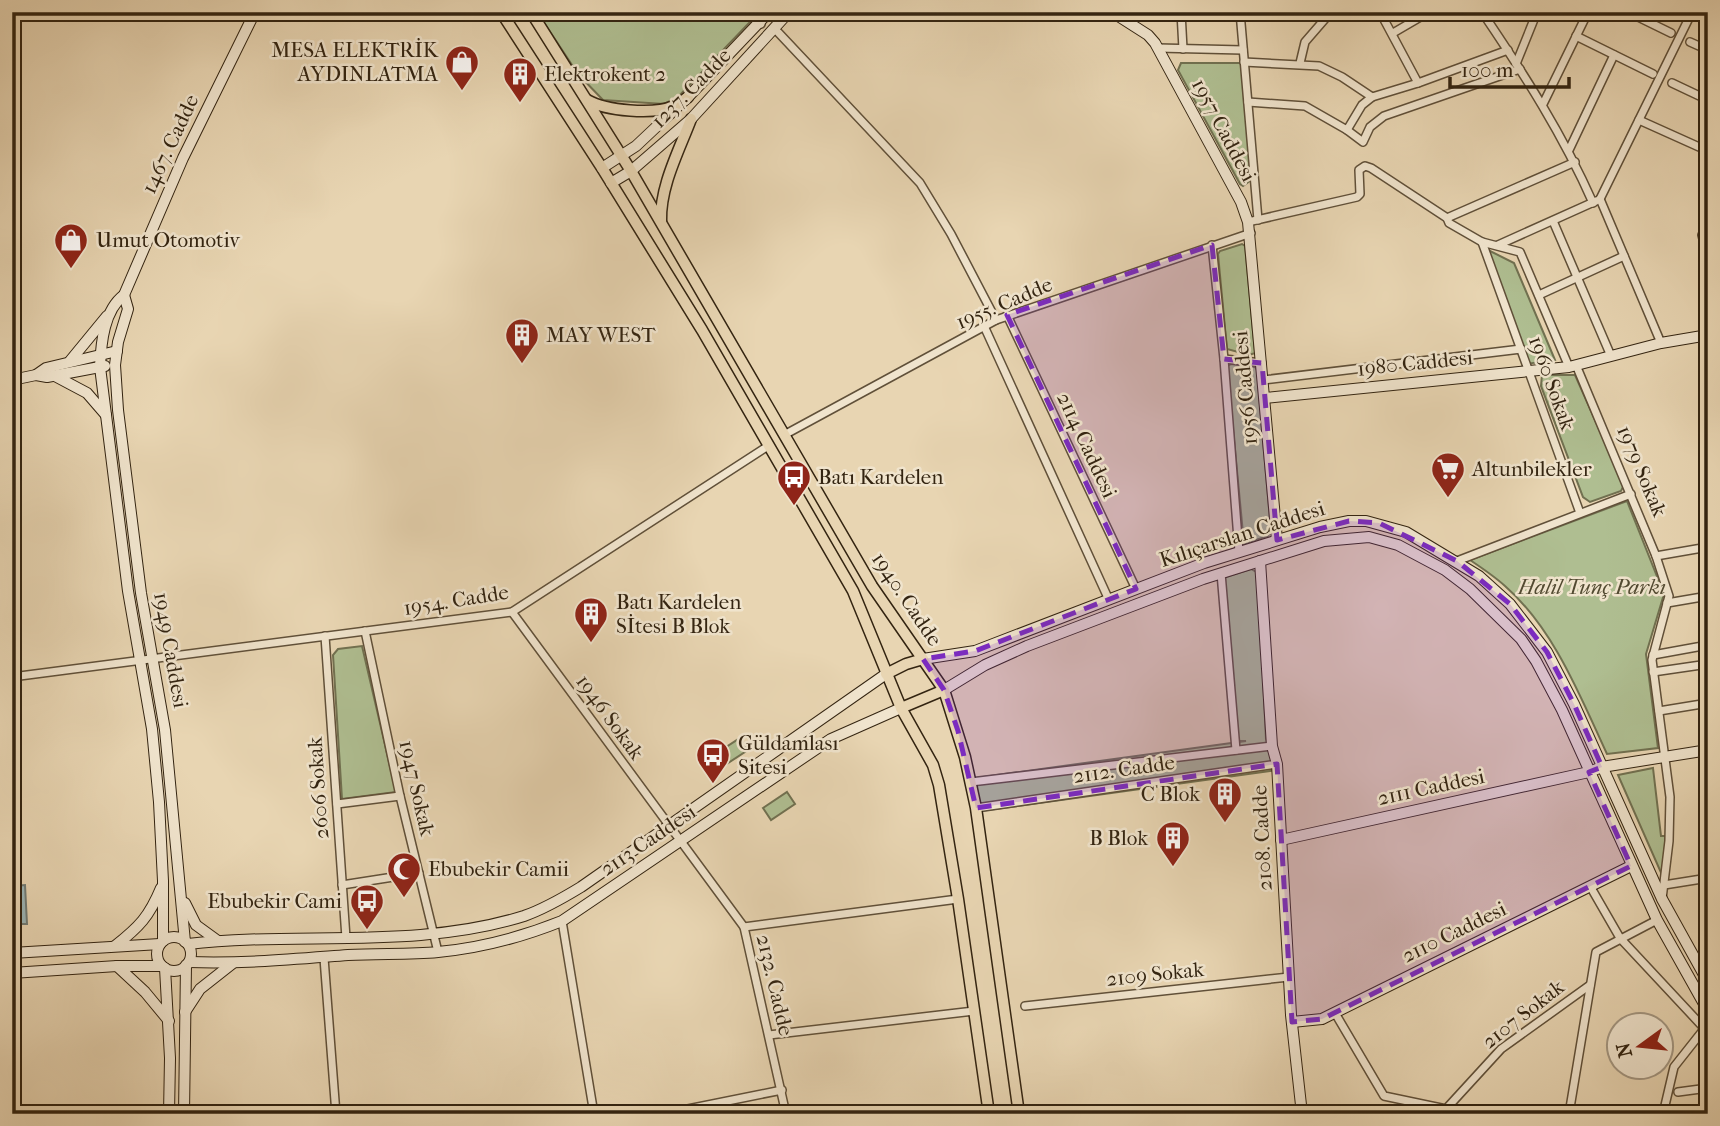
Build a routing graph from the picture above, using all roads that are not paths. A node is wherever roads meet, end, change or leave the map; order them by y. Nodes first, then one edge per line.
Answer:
1 (255, 12) edge
2 (501, 12) edge
3 (531, 12) edge
4 (744, 12) edge
5 (769, 12) edge
6 (789, 12) edge
7 (1112, 12) edge
8 (1181, 12) edge
9 (1240, 12) edge
10 (1331, 12) edge
11 (1380, 12) edge
12 (1429, 12) edge
13 (1482, 12) edge
14 (1537, 12) edge
15 (1588, 12) edge
16 (1628, 12) edge
17 (1692, 12) edge
18 (761, 23) junction
19 (775, 29) junction
20 (1393, 33) junction
21 (1671, 33) dead end
22 (1576, 36) junction
23 (1690, 42) dead end
24 (1158, 48) junction
25 (1183, 49) junction
26 (1243, 50) junction
27 (1508, 50) junction
28 (1708, 50) edge
29 (1614, 55) junction
30 (1244, 62) junction
31 (1300, 63) junction
32 (1518, 66) junction
33 (1653, 74) dead end
34 (1419, 83) junction
35 (1672, 83) dead end
36 (688, 97) junction
37 (1372, 97) junction
38 (585, 98) junction
39 (1708, 100) edge
40 (1248, 102) junction
41 (1543, 104) junction
42 (691, 119) junction
43 (1639, 120) junction
44 (1347, 130) junction
45 (1569, 150) junction
46 (1708, 151) edge
47 (621, 157) junction
48 (1575, 162) junction
49 (603, 168) junction
50 (631, 171) junction
51 (611, 183) junction
52 (1596, 201) junction
53 (1447, 218) junction
54 (1552, 221) junction
55 (1708, 222) edge
56 (661, 223) junction
57 (1252, 225) junction
58 (1482, 242) junction
59 (1212, 245) junction
60 (1498, 246) junction
61 (1624, 256) junction
62 (1708, 258) edge
63 (1577, 278) junction
64 (124, 295) junction
65 (1539, 295) junction
66 (109, 313) junction
67 (1007, 316) junction
68 (996, 320) junction
69 (984, 326) junction
70 (1708, 335) edge
71 (1661, 343) junction
72 (1521, 349) junction
73 (117, 351) junction
74 (101, 355) junction
75 (1611, 356) junction
76 (1224, 359) junction
77 (69, 362) junction
78 (1262, 363) junction
79 (115, 365) junction
80 (1572, 366) junction
81 (100, 367) junction
82 (1529, 371) junction
83 (36, 375) junction
84 (54, 376) junction
85 (12, 380) edge
86 (1264, 380) junction
87 (1265, 398) junction
88 (107, 416) junction
89 (784, 435) junction
90 (768, 446) junction
91 (1631, 494) junction
92 (1580, 513) junction
93 (1277, 540) junction
94 (1708, 547) edge
95 (1239, 552) junction
96 (1657, 556) junction
97 (1260, 561) junction
98 (1457, 561) junction
99 (1221, 573) junction
100 (1136, 589) junction
101 (1708, 596) edge
102 (1109, 600) junction
103 (1667, 603) junction
104 (512, 612) junction
105 (365, 631) junction
106 (325, 636) junction
107 (1708, 645) edge
108 (1653, 654) junction
109 (923, 659) junction
110 (146, 660) junction
111 (1708, 664) edge
112 (1654, 672) junction
113 (886, 674) junction
114 (12, 677) edge
115 (944, 690) junction
116 (1708, 703) edge
117 (901, 708) junction
118 (1659, 711) junction
119 (1272, 746) junction
120 (1236, 750) junction
121 (1708, 750) edge
122 (1666, 757) junction
123 (1277, 764) junction
124 (1602, 767) junction
125 (1589, 772) junction
126 (971, 782) junction
127 (400, 796) junction
128 (337, 804) junction
129 (976, 808) junction
130 (669, 826) junction
131 (1281, 840) junction
132 (680, 842) junction
133 (1631, 866) junction
134 (419, 873) junction
135 (1708, 878) edge
136 (163, 881) junction
137 (342, 885) junction
138 (1664, 885) junction
139 (1590, 886) junction
140 (181, 890) junction
141 (958, 899) junction
142 (1662, 899) junction
143 (1657, 920) junction
144 (562, 921) junction
145 (744, 927) junction
146 (434, 932) junction
147 (346, 938) junction
148 (1620, 938) junction
149 (218, 941) junction
150 (161, 943) junction
151 (186, 943) junction
152 (114, 947) junction
153 (438, 952) junction
154 (12, 953) edge
155 (324, 958) junction
156 (187, 963) junction
157 (233, 963) junction
158 (117, 966) junction
159 (164, 967) junction
160 (12, 973) edge
161 (1289, 977) junction
162 (1708, 982) edge
163 (1590, 985) junction
164 (1025, 1006) dead end
165 (974, 1011) junction
166 (1708, 1011) edge
167 (184, 1012) junction
168 (1335, 1013) junction
169 (169, 1021) junction
170 (1292, 1022) junction
171 (1706, 1026) edge
172 (769, 1035) junction
173 (1708, 1088) edge
174 (782, 1090) junction
175 (1678, 1092) dead end
176 (169, 1114) edge
177 (184, 1114) edge
178 (335, 1114) edge
179 (593, 1114) edge
180 (663, 1114) edge
181 (786, 1114) edge
182 (989, 1114) edge
183 (1019, 1114) edge
184 (1302, 1114) edge
185 (1569, 1114) edge
186 (1663, 1114) edge

1 - 64 street, 1467. Cadde
2 - 49 main road, 1940. Cadde
3 - 38 main road, 1940. Cadde
4 - 18 street
5 - 18 street, 1237. Cadde
6 - 19 street, 1237. Cadde
7 - 24 street
8 - 25 street
9 - 26 street
10 - 31 street
11 - 20 street
12 - 20 street
13 - 27 street
14 - 32 street
15 - 22 street
16 - 21 street
17 - 43 street
18 - 36 street, 1237. Cadde
19 - 42 street, 1237. Cadde
19 - 68 street
20 - 34 street
22 - 29 street
22 - 41 street
23 - 28 street
24 - 25 street
24 - 57 street, 1957 Caddesi
25 - 26 street
26 - 30 street
27 - 32 street
27 - 34 street
29 - 33 street
29 - 45 street
30 - 31 street
30 - 40 street
31 - 37 street
32 - 41 street
32 - 44 street
34 - 37 street
35 - 39 street
36 - 38 main road
36 - 47 street, 1237. Cadde
37 - 44 street
38 - 47 main road, 1940. Cadde
40 - 44 street
40 - 57 street
41 - 45 street
42 - 50 street, 1237. Cadde
42 - 56 main road
43 - 46 street
43 - 52 street
45 - 48 street
47 - 49 street, 1237. Cadde
47 - 50 main road, 1940. Cadde
48 - 52 street
48 - 53 street
49 - 51 main road, 1940. Cadde
50 - 51 street, 1237. Cadde
50 - 56 main road, 1940. Cadde
51 - 90 main road, 1940. Cadde
52 - 54 street
52 - 61 street
53 - 57 street, 1979 Sokak
53 - 58 street, 1979 Sokak
54 - 60 street
54 - 63 street
55 - 62 street
56 - 89 main road, 1940. Cadde
57 - 59 street, 1955. Cadde
57 - 78 street, 1956 Caddesi
58 - 60 street, 1979 Sokak
58 - 72 street, 1960 Sokak
59 - 67 street, 1955. Cadde
59 - 76 street
60 - 65 street, 1979 Sokak
61 - 63 street
61 - 71 street
63 - 65 street
63 - 75 street
64 - 66 street, 1467. Cadde
64 - 73 street, 1467. Cadde
65 - 80 street, 1979 Sokak
66 - 74 street, 1467. Cadde
66 - 77 street
67 - 68 street, 1955. Cadde
67 - 100 street, 2114 Caddesi
68 - 69 street, 1955. Cadde
69 - 89 street, 1955. Cadde
69 - 102 street, 2114 Caddesi
70 - 71 street, 1980 Caddesi
71 - 75 street, 1980 Caddesi
72 - 82 street, 1960 Sokak
72 - 86 street
73 - 74 street
73 - 79 street, 1467. Cadde
74 - 77 street
74 - 81 street, 1467. Cadde
75 - 80 street, 1980 Caddesi
76 - 78 street
76 - 95 street
77 - 83 street
78 - 86 street, 1956 Caddesi
79 - 81 street
79 - 110 street, 1949 Caddesi
80 - 82 street, 1980 Caddesi
80 - 91 street, 1979 Sokak
81 - 84 street
81 - 88 street, 1949 Caddesi
82 - 87 street, 1980 Caddesi
82 - 92 street, 1960 Sokak
83 - 84 street
83 - 85 street
84 - 88 street
86 - 87 street, 1956 Caddesi
87 - 93 street, 1956 Caddesi
88 - 110 street, 1949 Caddesi
89 - 109 main road, 1940. Cadde
90 - 104 street, 1954. Cadde
90 - 113 main road, 1940. Cadde
91 - 92 street
91 - 96 street, 1979 Sokak
92 - 98 street
93 - 95 street, Kılıçarslan Caddesi
93 - 98 street, Kılıçarslan Caddesi
94 - 96 street
95 - 100 street, Kılıçarslan Caddesi
96 - 103 street, 1979 Sokak
97 - 99 street, Kılıçarslan Caddesi
97 - 119 street, 2108. Cadde
97 - 125 street, Kılıçarslan Caddesi
98 - 124 street, Kılıçarslan Caddesi
99 - 115 street, Kılıçarslan Caddesi
99 - 120 street
100 - 102 street, Kılıçarslan Caddesi
101 - 103 street
102 - 109 street, Kılıçarslan Caddesi
103 - 108 street, 1979 Sokak
104 - 105 street, 1954. Cadde
104 - 130 street, 1946 Sokak
105 - 106 street, 1954. Cadde
105 - 127 street, 1947 Sokak
106 - 110 street, 1954. Cadde
106 - 128 street, 2606 Sokak
107 - 108 street
108 - 112 street, 1979 Sokak
109 - 113 main road
109 - 115 main road, 1940. Cadde
110 - 114 street, 1954. Cadde
110 - 136 street, 1949 Caddesi
110 - 140 street, 1949 Caddesi
111 - 112 street
112 - 118 street, 1979 Sokak
113 - 117 main road, 1940. Cadde
113 - 130 street, 2113 Caddesi
115 - 117 main road
115 - 126 main road, 1940. Cadde
116 - 118 street
117 - 132 street, 2113 Caddesi
117 - 141 main road, 1940. Cadde
118 - 122 street, 1979 Sokak
119 - 120 street, 2112. Cadde
119 - 123 street, 2108. Cadde
120 - 126 street, 2112. Cadde
121 - 122 street, 2111 Caddesi
122 - 124 street, 2111 Caddesi
122 - 138 street, 1979 Sokak
123 - 129 street, 2112. Cadde
123 - 131 street, 2108. Cadde
124 - 125 street, 2111 Caddesi
124 - 142 street, Kılıçarslan Caddesi
125 - 131 street, 2111 Caddesi
125 - 133 street, Kılıçarslan Caddesi
126 - 129 main road, 1940. Cadde
127 - 128 street
127 - 134 street, 1947 Sokak
128 - 137 street, 2606 Sokak
129 - 183 main road, 1940. Cadde
130 - 132 street, 1946 Sokak
130 - 146 street, 2113 Caddesi
131 - 161 street, 2108. Cadde
132 - 144 street, 2113 Caddesi
132 - 145 street, 2132. Cadde
133 - 139 street, 2110 Caddesi
133 - 143 street, Kılıçarslan Caddesi
134 - 137 street
134 - 146 street, 1947 Sokak
135 - 138 street
136 - 150 street, 1949 Caddesi
136 - 152 street
137 - 147 street, 2606 Sokak
138 - 142 street, 1979 Sokak
139 - 148 street
139 - 168 street, 2110 Caddesi
140 - 149 street
140 - 151 street, 1949 Caddesi
141 - 145 street
141 - 165 main road, 1940. Cadde
142 - 162 street, Kılıçarslan Caddesi
143 - 148 street
143 - 166 street, Kılıçarslan Caddesi
144 - 153 street, 2113 Caddesi
144 - 179 street
145 - 172 street, 2132. Cadde
146 - 147 street, 2113 Caddesi
146 - 153 street, 1947 Sokak
147 - 149 street, 2113 Caddesi
148 - 163 street
148 - 171 street
149 - 151 street, 2113 Caddesi
150 - 151 street
150 - 152 street
150 - 159 street
151 - 156 street
152 - 154 street
153 - 155 street, 2113 Caddesi
155 - 157 street, 2113 Caddesi
155 - 178 street
156 - 157 street, 2113 Caddesi
156 - 159 street
156 - 167 street
157 - 167 street
158 - 159 street
158 - 160 street
158 - 169 street
159 - 169 street
161 - 164 street, 2109 Sokak
161 - 170 street, 2108. Cadde
163 - 168 street, 2107 Sokak
163 - 185 street
165 - 172 street
165 - 182 main road, 1940. Cadde
167 - 177 street
168 - 170 street, 2110 Caddesi
169 - 176 street
170 - 184 street, 2108. Cadde
171 - 186 street
172 - 174 street, 2132. Cadde
173 - 175 street
174 - 180 street
174 - 181 street, 2132. Cadde

